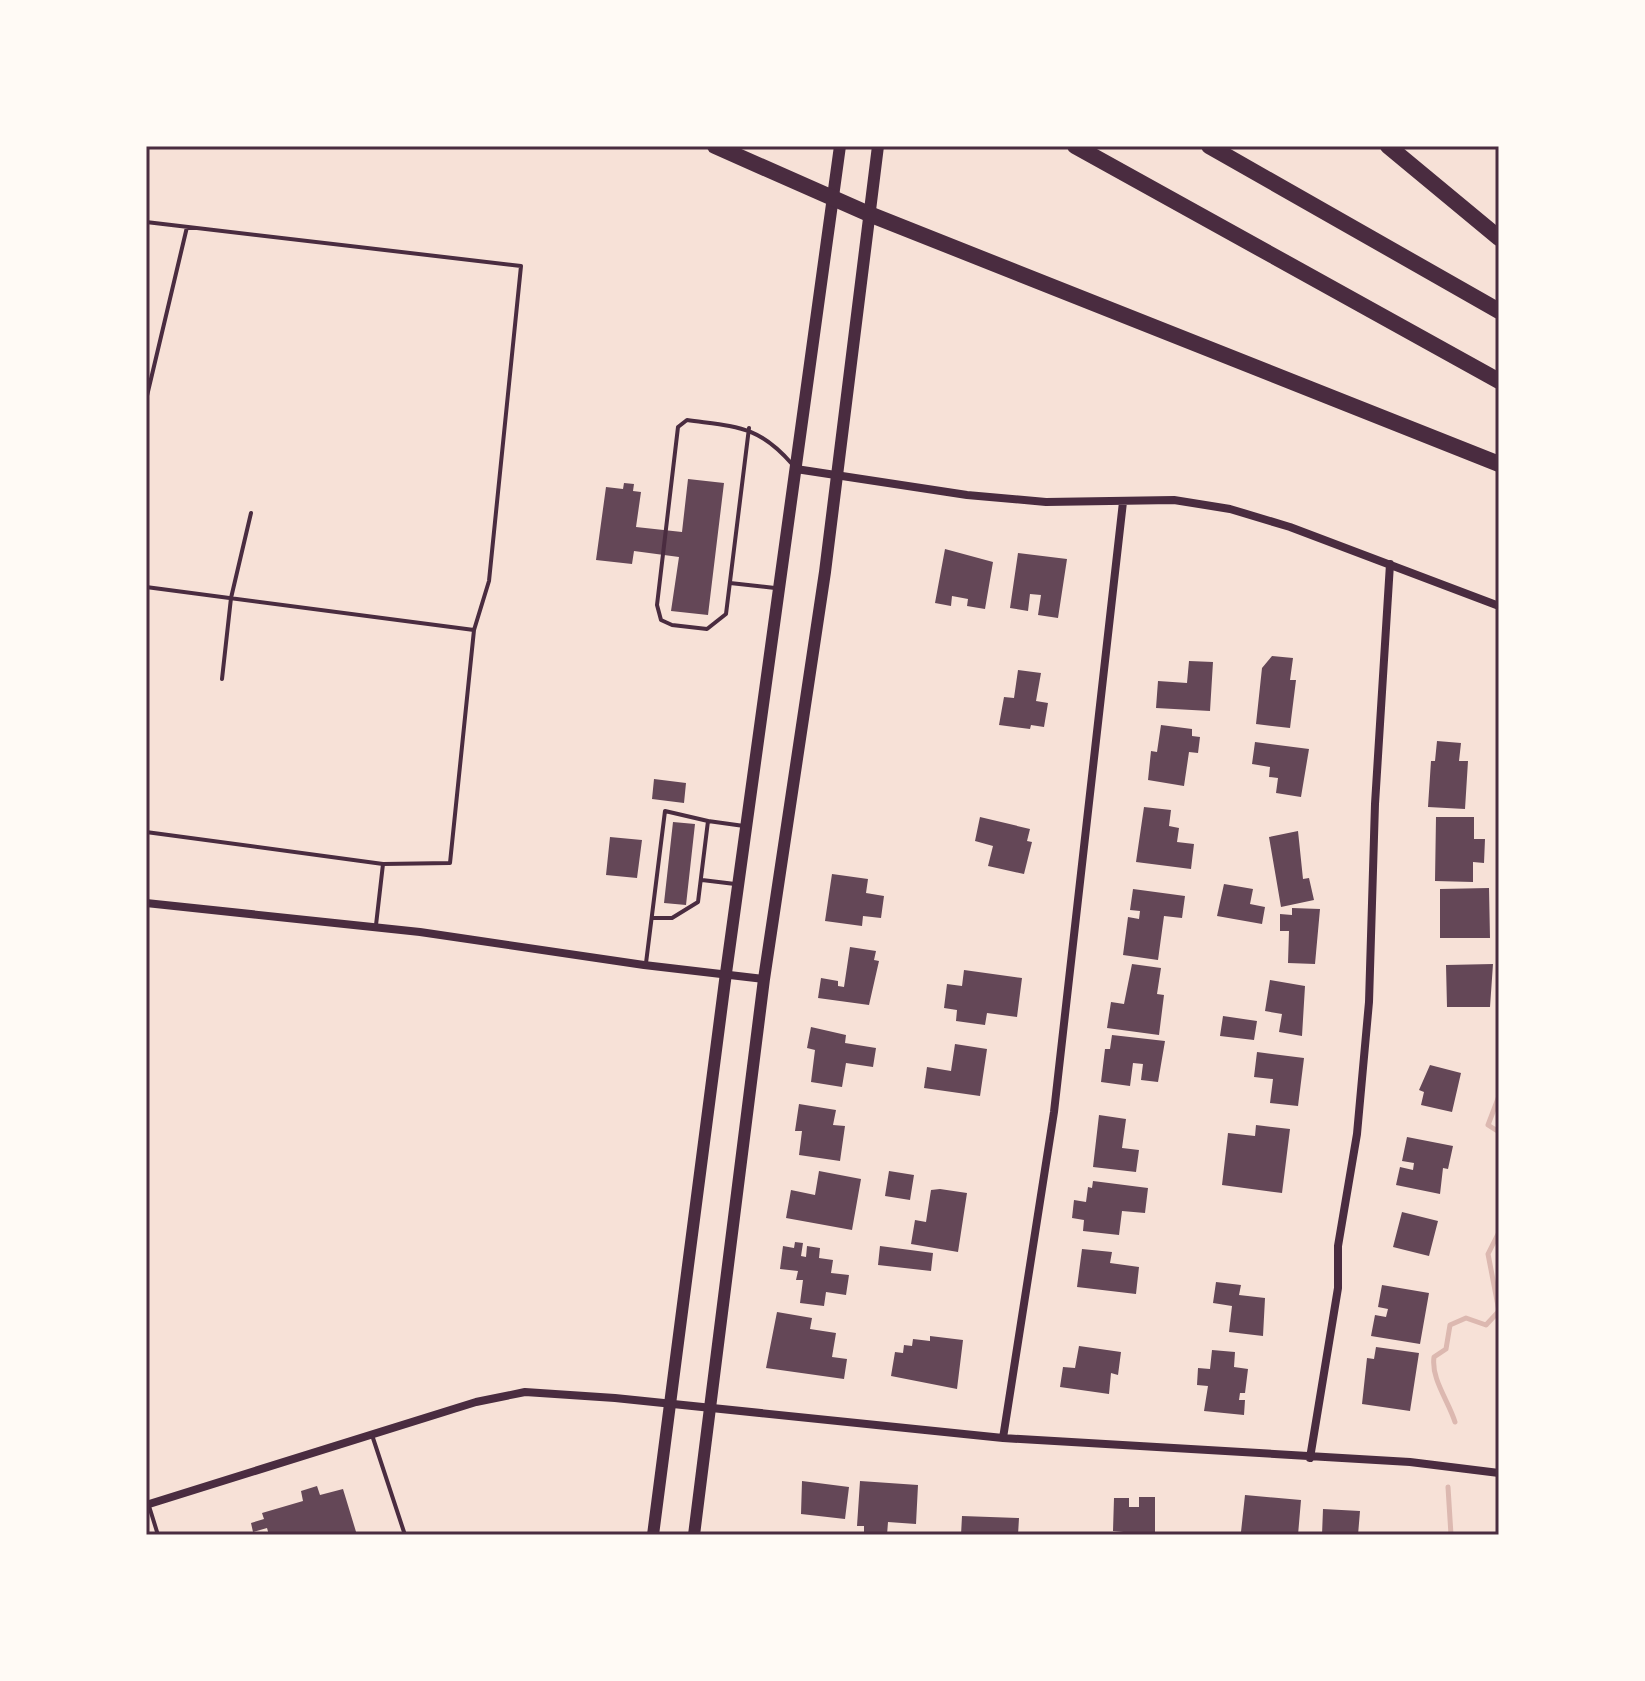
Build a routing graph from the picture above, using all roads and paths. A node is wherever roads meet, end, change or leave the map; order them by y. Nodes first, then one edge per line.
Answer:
1 (715, 146) edge
2 (1075, 146) edge
3 (1209, 146) edge
4 (1388, 146) edge
5 (840, 148) edge
6 (878, 153) edge
7 (835, 199) junction
8 (869, 214) junction
9 (146, 222) edge
10 (187, 227) junction
11 (1499, 238) edge
12 (1499, 311) edge
13 (1499, 381) edge
14 (146, 400) edge
15 (749, 428) junction
16 (1499, 464) edge
17 (796, 469) junction
18 (836, 474) junction
19 (1123, 502) junction
20 (251, 513) dead end
21 (1390, 564) junction
22 (730, 583) junction
23 (146, 587) edge
24 (781, 589) junction
25 (231, 598) junction
26 (1499, 606) edge
27 (474, 630) junction
28 (222, 679) dead end
29 (708, 821) junction
30 (747, 827) junction
31 (146, 832) edge
32 (383, 864) junction
33 (702, 880) junction
34 (738, 885) junction
35 (146, 903) edge
36 (146, 909) edge
37 (652, 918) junction
38 (376, 927) junction
39 (646, 965) junction
40 (726, 973) junction
41 (764, 979) junction
42 (670, 1404) junction
43 (711, 1411) junction
44 (372, 1435) junction
45 (1003, 1438) junction
46 (1310, 1458) junction
47 (1499, 1473) edge
48 (147, 1505) edge
49 (158, 1535) edge
50 (405, 1535) edge
51 (653, 1535) edge
52 (694, 1535) edge

1 - 7 highway
2 - 13 highway
3 - 12 highway
4 - 11 highway
5 - 7 main road
6 - 8 main road
7 - 8 highway
7 - 17 main road
8 - 16 highway
8 - 18 main road
9 - 10 lane
10 - 14 lane
10 - 27 lane
15 - 17 lane
15 - 22 lane
15 - 22 lane
17 - 18 street
17 - 24 main road
18 - 19 street
18 - 41 main road
19 - 21 street
19 - 45 street
20 - 25 lane
21 - 26 street
21 - 46 street
22 - 24 lane
23 - 25 lane
24 - 30 main road
25 - 27 lane
25 - 28 lane
27 - 32 lane
29 - 30 lane
29 - 33 lane
29 - 37 lane
30 - 34 main road
31 - 32 lane
32 - 38 lane
33 - 34 lane
33 - 37 lane
34 - 40 main road
35 - 36 lane
35 - 38 street
37 - 39 lane
38 - 39 street
39 - 40 street
40 - 41 street
40 - 42 main road
41 - 43 main road
42 - 43 street
42 - 44 street
42 - 51 main road
43 - 45 street
43 - 52 main road
44 - 48 street
44 - 50 lane
45 - 46 street
46 - 47 street
48 - 49 lane

